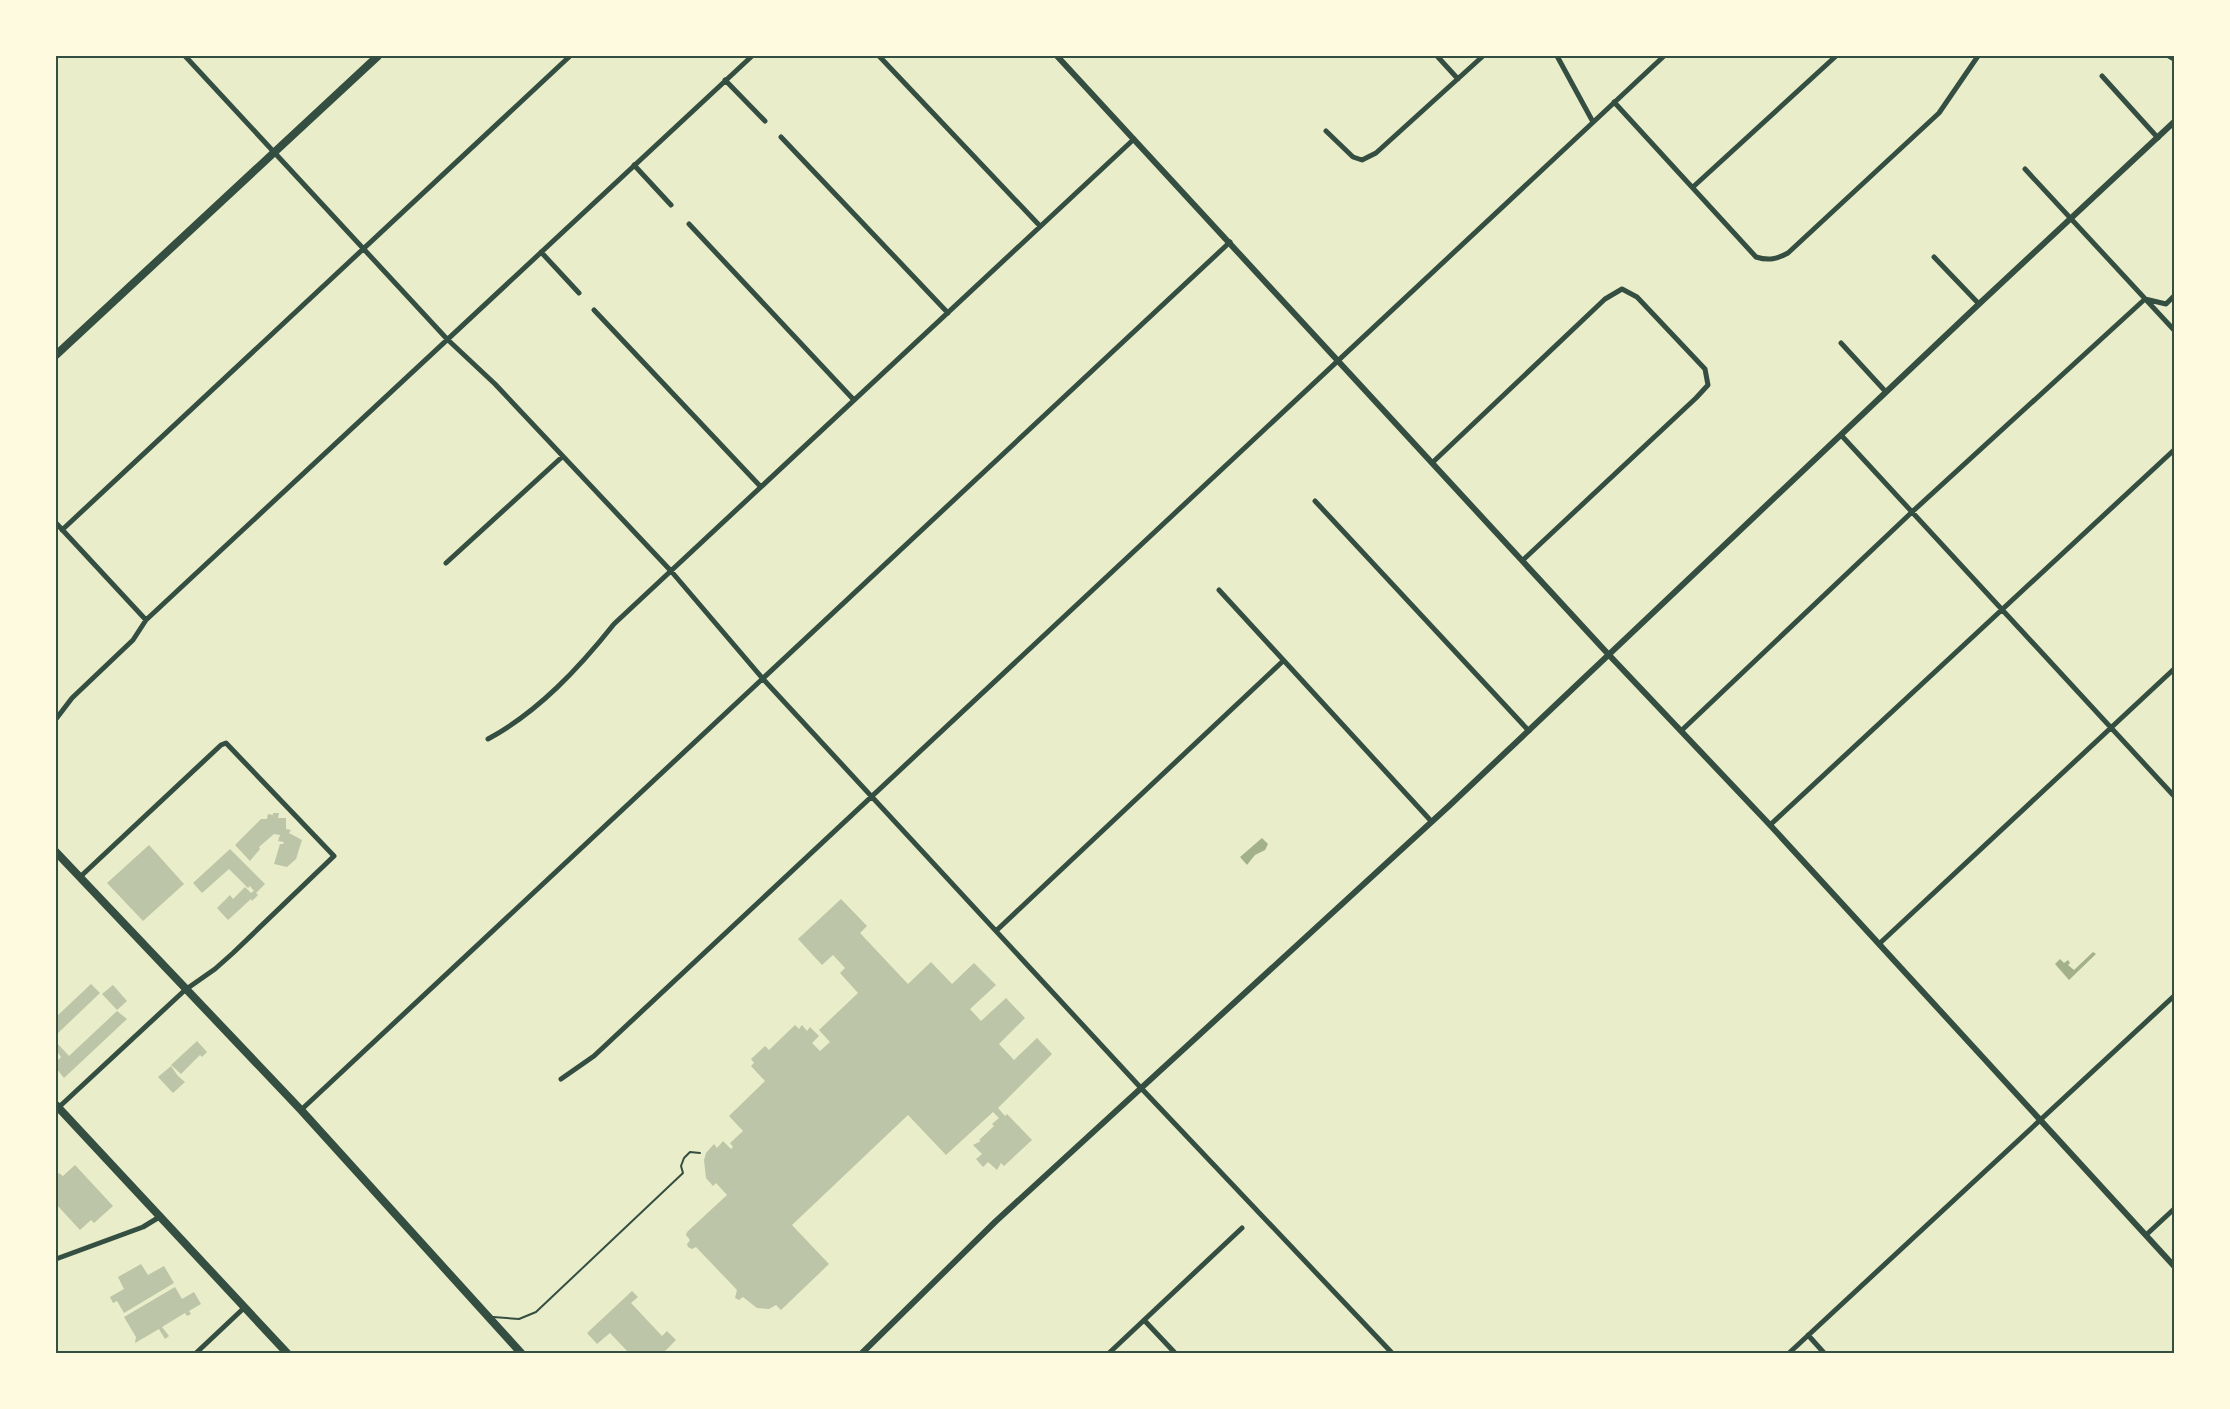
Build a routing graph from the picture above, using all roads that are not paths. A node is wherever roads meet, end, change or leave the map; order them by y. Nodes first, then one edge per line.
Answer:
1 (185, 56) edge
2 (378, 56) edge
3 (570, 56) edge
4 (752, 56) edge
5 (879, 56) edge
6 (1057, 56) edge
7 (1437, 56) edge
8 (1483, 56) edge
9 (1557, 56) edge
10 (1664, 56) edge
11 (1836, 56) edge
12 (1978, 56) edge
13 (2169, 56) edge
14 (2175, 59) edge
15 (2102, 76) dead end
16 (1458, 79) junction
17 (725, 80) junction
18 (1614, 102) junction
19 (765, 121) dead end
20 (1593, 122) junction
21 (2175, 122) edge
22 (1326, 131) dead end
23 (781, 137) dead end
24 (2158, 138) junction
25 (1134, 139) junction
26 (274, 151) junction
27 (634, 165) junction
28 (2025, 169) dead end
29 (1693, 187) junction
30 (671, 205) dead end
31 (2072, 218) junction
32 (689, 224) dead end
33 (1040, 226) junction
34 (1230, 242) junction
35 (362, 248) junction
36 (541, 252) junction
37 (1934, 257) dead end
38 (579, 293) dead end
39 (2175, 296) edge
40 (2145, 299) junction
41 (1979, 304) junction
42 (594, 310) dead end
43 (948, 313) junction
44 (2175, 330) edge
45 (447, 339) junction
46 (1841, 343) dead end
47 (56, 355) edge
48 (1339, 360) junction
49 (1886, 392) junction
50 (853, 399) junction
51 (1841, 435) junction
52 (2175, 450) edge
53 (562, 457) junction
54 (1433, 462) junction
55 (760, 486) junction
56 (1315, 501) dead end
57 (1912, 512) junction
58 (56, 523) edge
59 (62, 530) junction
60 (1522, 560) junction
61 (446, 562) dead end
62 (671, 571) junction
63 (1219, 590) dead end
64 (2003, 610) junction
65 (146, 620) junction
66 (1609, 655) junction
67 (1284, 661) junction
68 (2175, 669) edge
69 (763, 678) junction
70 (56, 719) edge
71 (2112, 728) junction
72 (1529, 731) junction
73 (1681, 731) junction
74 (488, 739) dead end
75 (872, 795) junction
76 (2175, 795) edge
77 (1432, 822) junction
78 (1770, 825) junction
79 (56, 852) edge
80 (80, 878) junction
81 (996, 930) junction
82 (1879, 944) junction
83 (185, 990) junction
84 (2175, 996) edge
85 (561, 1078) dead end
86 (1142, 1088) junction
87 (57, 1106) edge
88 (301, 1110) junction
89 (2039, 1120) junction
90 (700, 1153) dead end
91 (2175, 1209) edge
92 (160, 1216) junction
93 (1242, 1228) dead end
94 (2146, 1235) junction
95 (56, 1259) edge
96 (2175, 1266) edge
97 (245, 1307) junction
98 (488, 1316) junction
99 (1144, 1320) junction
100 (1808, 1335) junction
101 (195, 1353) edge
102 (288, 1353) edge
103 (522, 1353) edge
104 (861, 1353) edge
105 (1108, 1353) edge
106 (1176, 1353) edge
107 (1393, 1353) edge
108 (1788, 1353) edge
109 (1825, 1353) edge

1 - 26 street
2 - 26 main road
3 - 35 street
4 - 17 street
5 - 33 street
6 - 25 street
7 - 16 street
8 - 16 street
9 - 20 street
10 - 18 street
11 - 29 street
12 - 29 street
13 - 14 street
15 - 24 street
16 - 22 street
17 - 19 street
17 - 27 street
18 - 20 street
18 - 29 street
20 - 48 street
21 - 24 street
23 - 43 street
24 - 31 street
25 - 33 street
25 - 34 street
26 - 35 street
26 - 47 main road
27 - 30 street
27 - 36 street
28 - 31 street
31 - 40 street
31 - 41 street
32 - 50 street
33 - 43 street
34 - 48 street
34 - 69 street
35 - 45 street
35 - 59 street
36 - 38 street
36 - 45 street
37 - 41 street
39 - 40 street
40 - 44 street
40 - 57 street
41 - 49 street
42 - 55 street
43 - 50 street
45 - 53 street
45 - 65 street
46 - 49 street
48 - 54 street
48 - 75 street
49 - 51 street
50 - 55 street
51 - 57 street
51 - 66 street
52 - 64 street
53 - 61 street
53 - 62 street
54 - 60 street
54 - 60 street
55 - 62 street
56 - 72 street
57 - 64 street
57 - 73 street
58 - 59 street
59 - 65 street
60 - 66 street
62 - 69 street
62 - 74 street
63 - 67 street
64 - 71 street
64 - 78 street
65 - 70 street
66 - 72 street
66 - 73 street
67 - 77 street
67 - 81 street
68 - 71 street
69 - 75 street
69 - 88 street
71 - 76 street
71 - 82 street
72 - 77 street
73 - 78 street
75 - 81 street
75 - 85 street
77 - 86 street
78 - 82 street
79 - 80 main road
80 - 83 main road
80 - 83 street
81 - 86 street
82 - 89 street
83 - 87 street
83 - 88 main road
84 - 89 street
86 - 104 street
86 - 107 street
87 - 92 main road
88 - 98 main road
89 - 94 street
89 - 100 street
90 - 98 lane
91 - 94 street
92 - 95 street
92 - 97 main road
93 - 99 street
94 - 96 street
97 - 101 street
97 - 102 main road
98 - 103 main road
99 - 105 street
99 - 106 street
100 - 108 street
100 - 109 street

